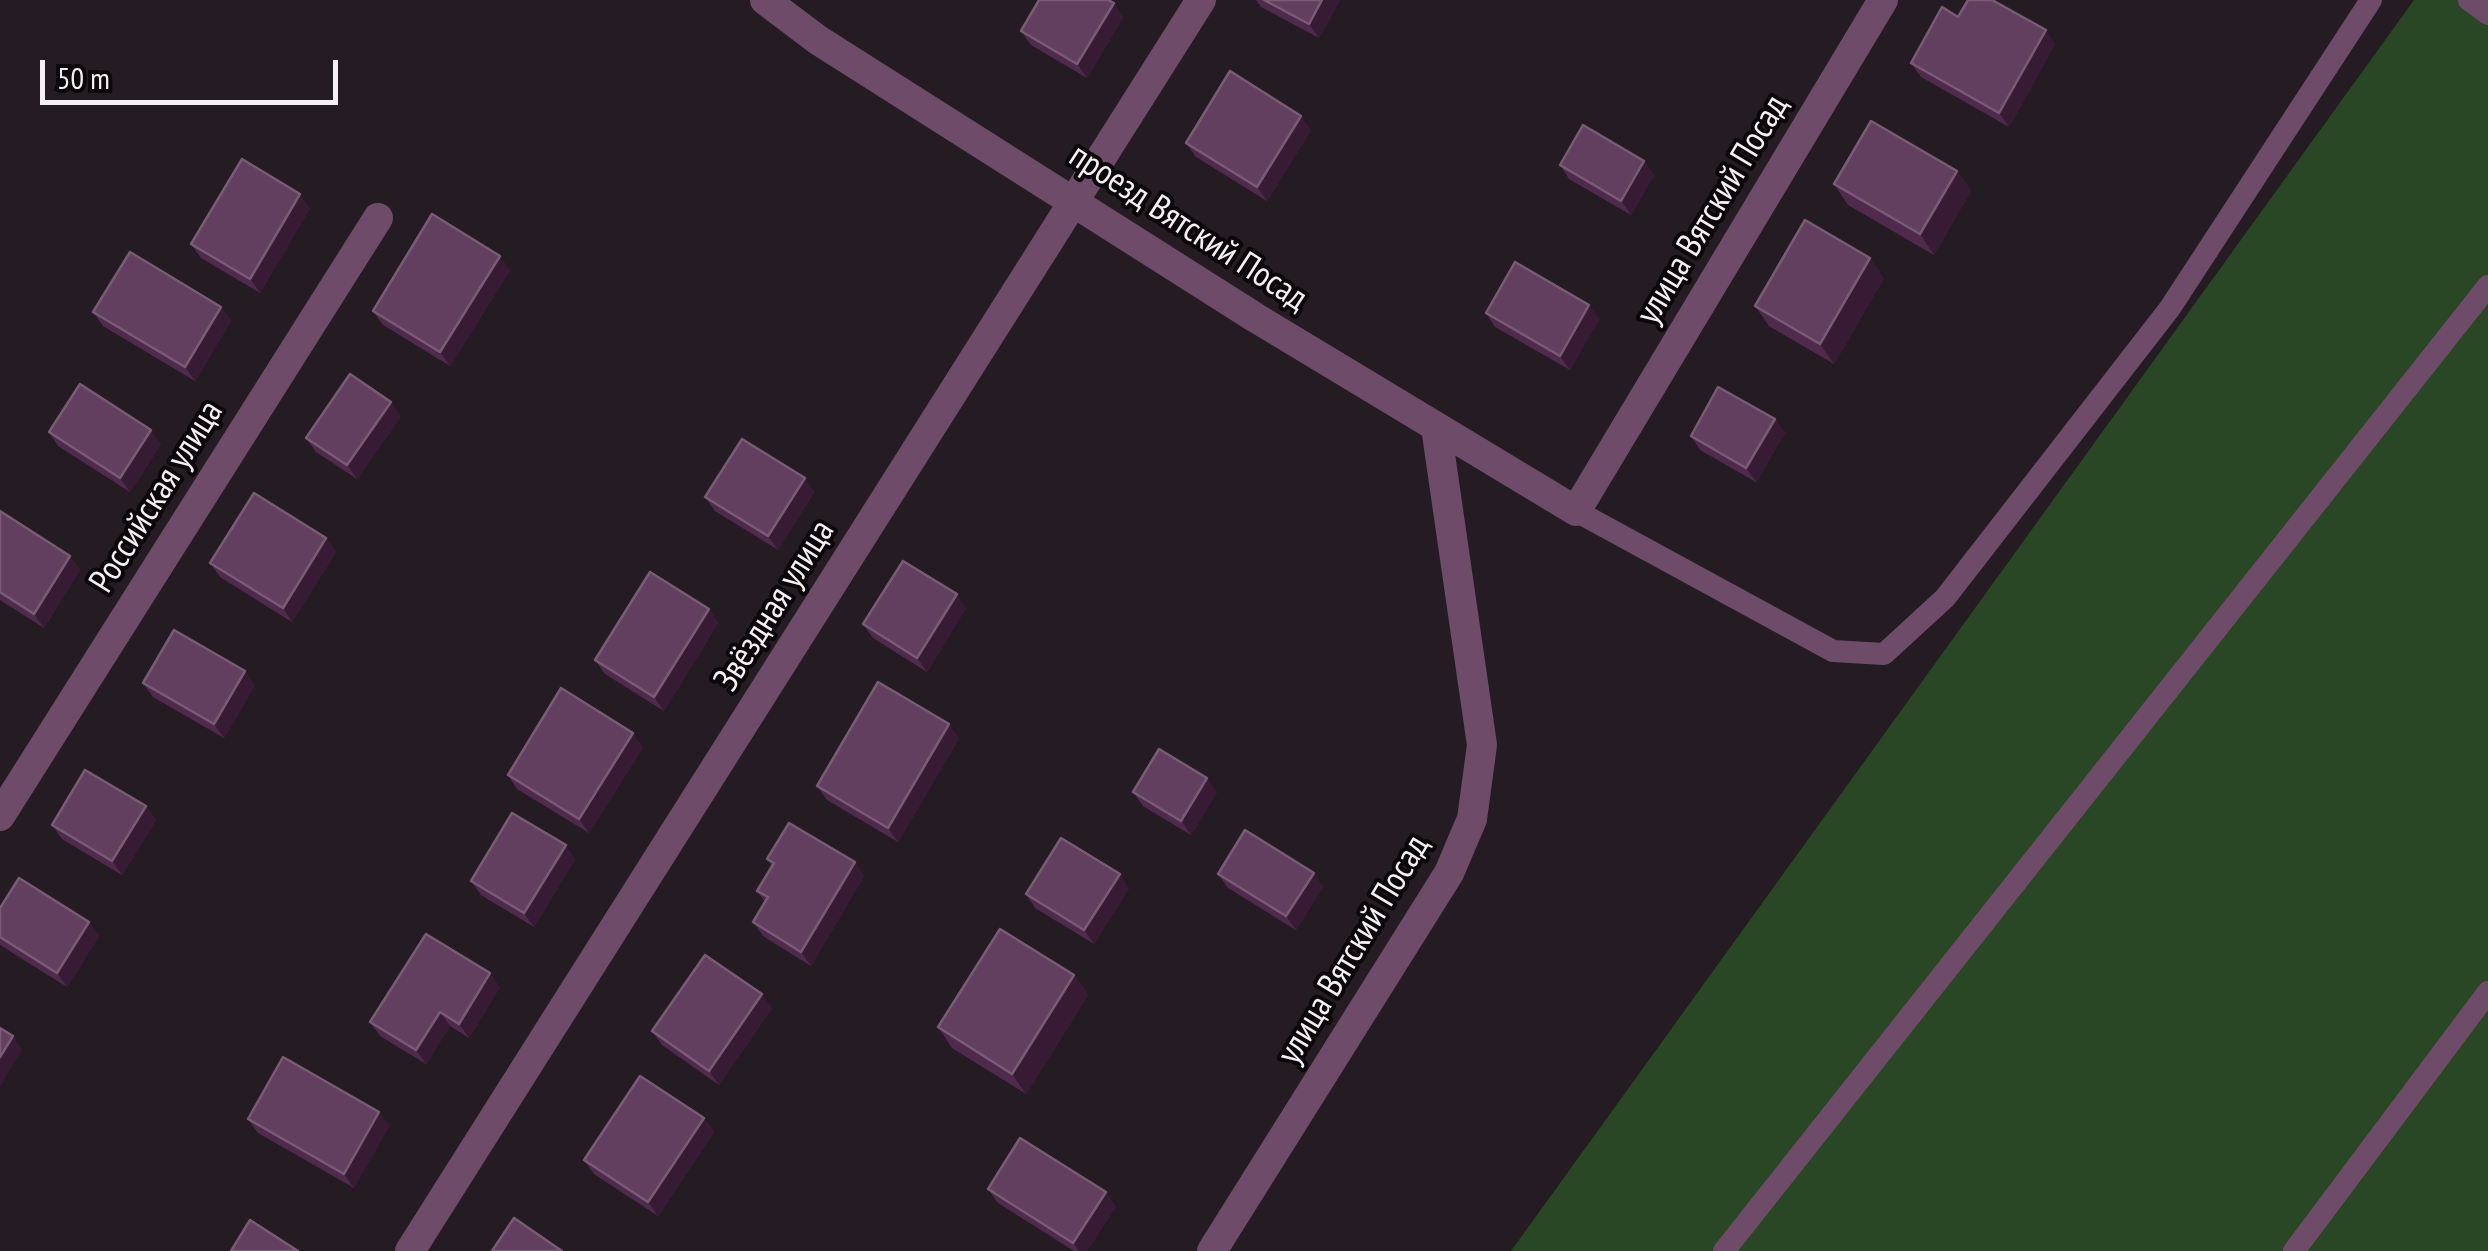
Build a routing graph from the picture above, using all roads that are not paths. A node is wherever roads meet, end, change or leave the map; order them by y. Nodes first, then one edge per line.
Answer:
1 (765, 0) edge
2 (1201, 0) edge
3 (1884, 0) edge
4 (2371, 0) edge
5 (2469, 0) edge
6 (2488, 14) edge
7 (1076, 200) junction
8 (378, 218) dead end
9 (2488, 286) edge
10 (1436, 426) junction
11 (1576, 511) junction
12 (0, 816) edge
13 (2488, 992) edge
14 (410, 1251) edge
15 (1212, 1251) edge
16 (1724, 1251) edge
17 (2294, 1251) edge

1 - 7 street, проезд Вятский Посад
2 - 7 street, Звёздная улица
3 - 11 street, улица Вятский Посад
4 - 11 lane
5 - 6 lane
7 - 10 street, проезд Вятский Посад
7 - 14 street, Звёздная улица
8 - 12 street, Российская улица
9 - 16 lane
10 - 11 street, проезд Вятский Посад
10 - 15 street, улица Вятский Посад
13 - 17 lane

